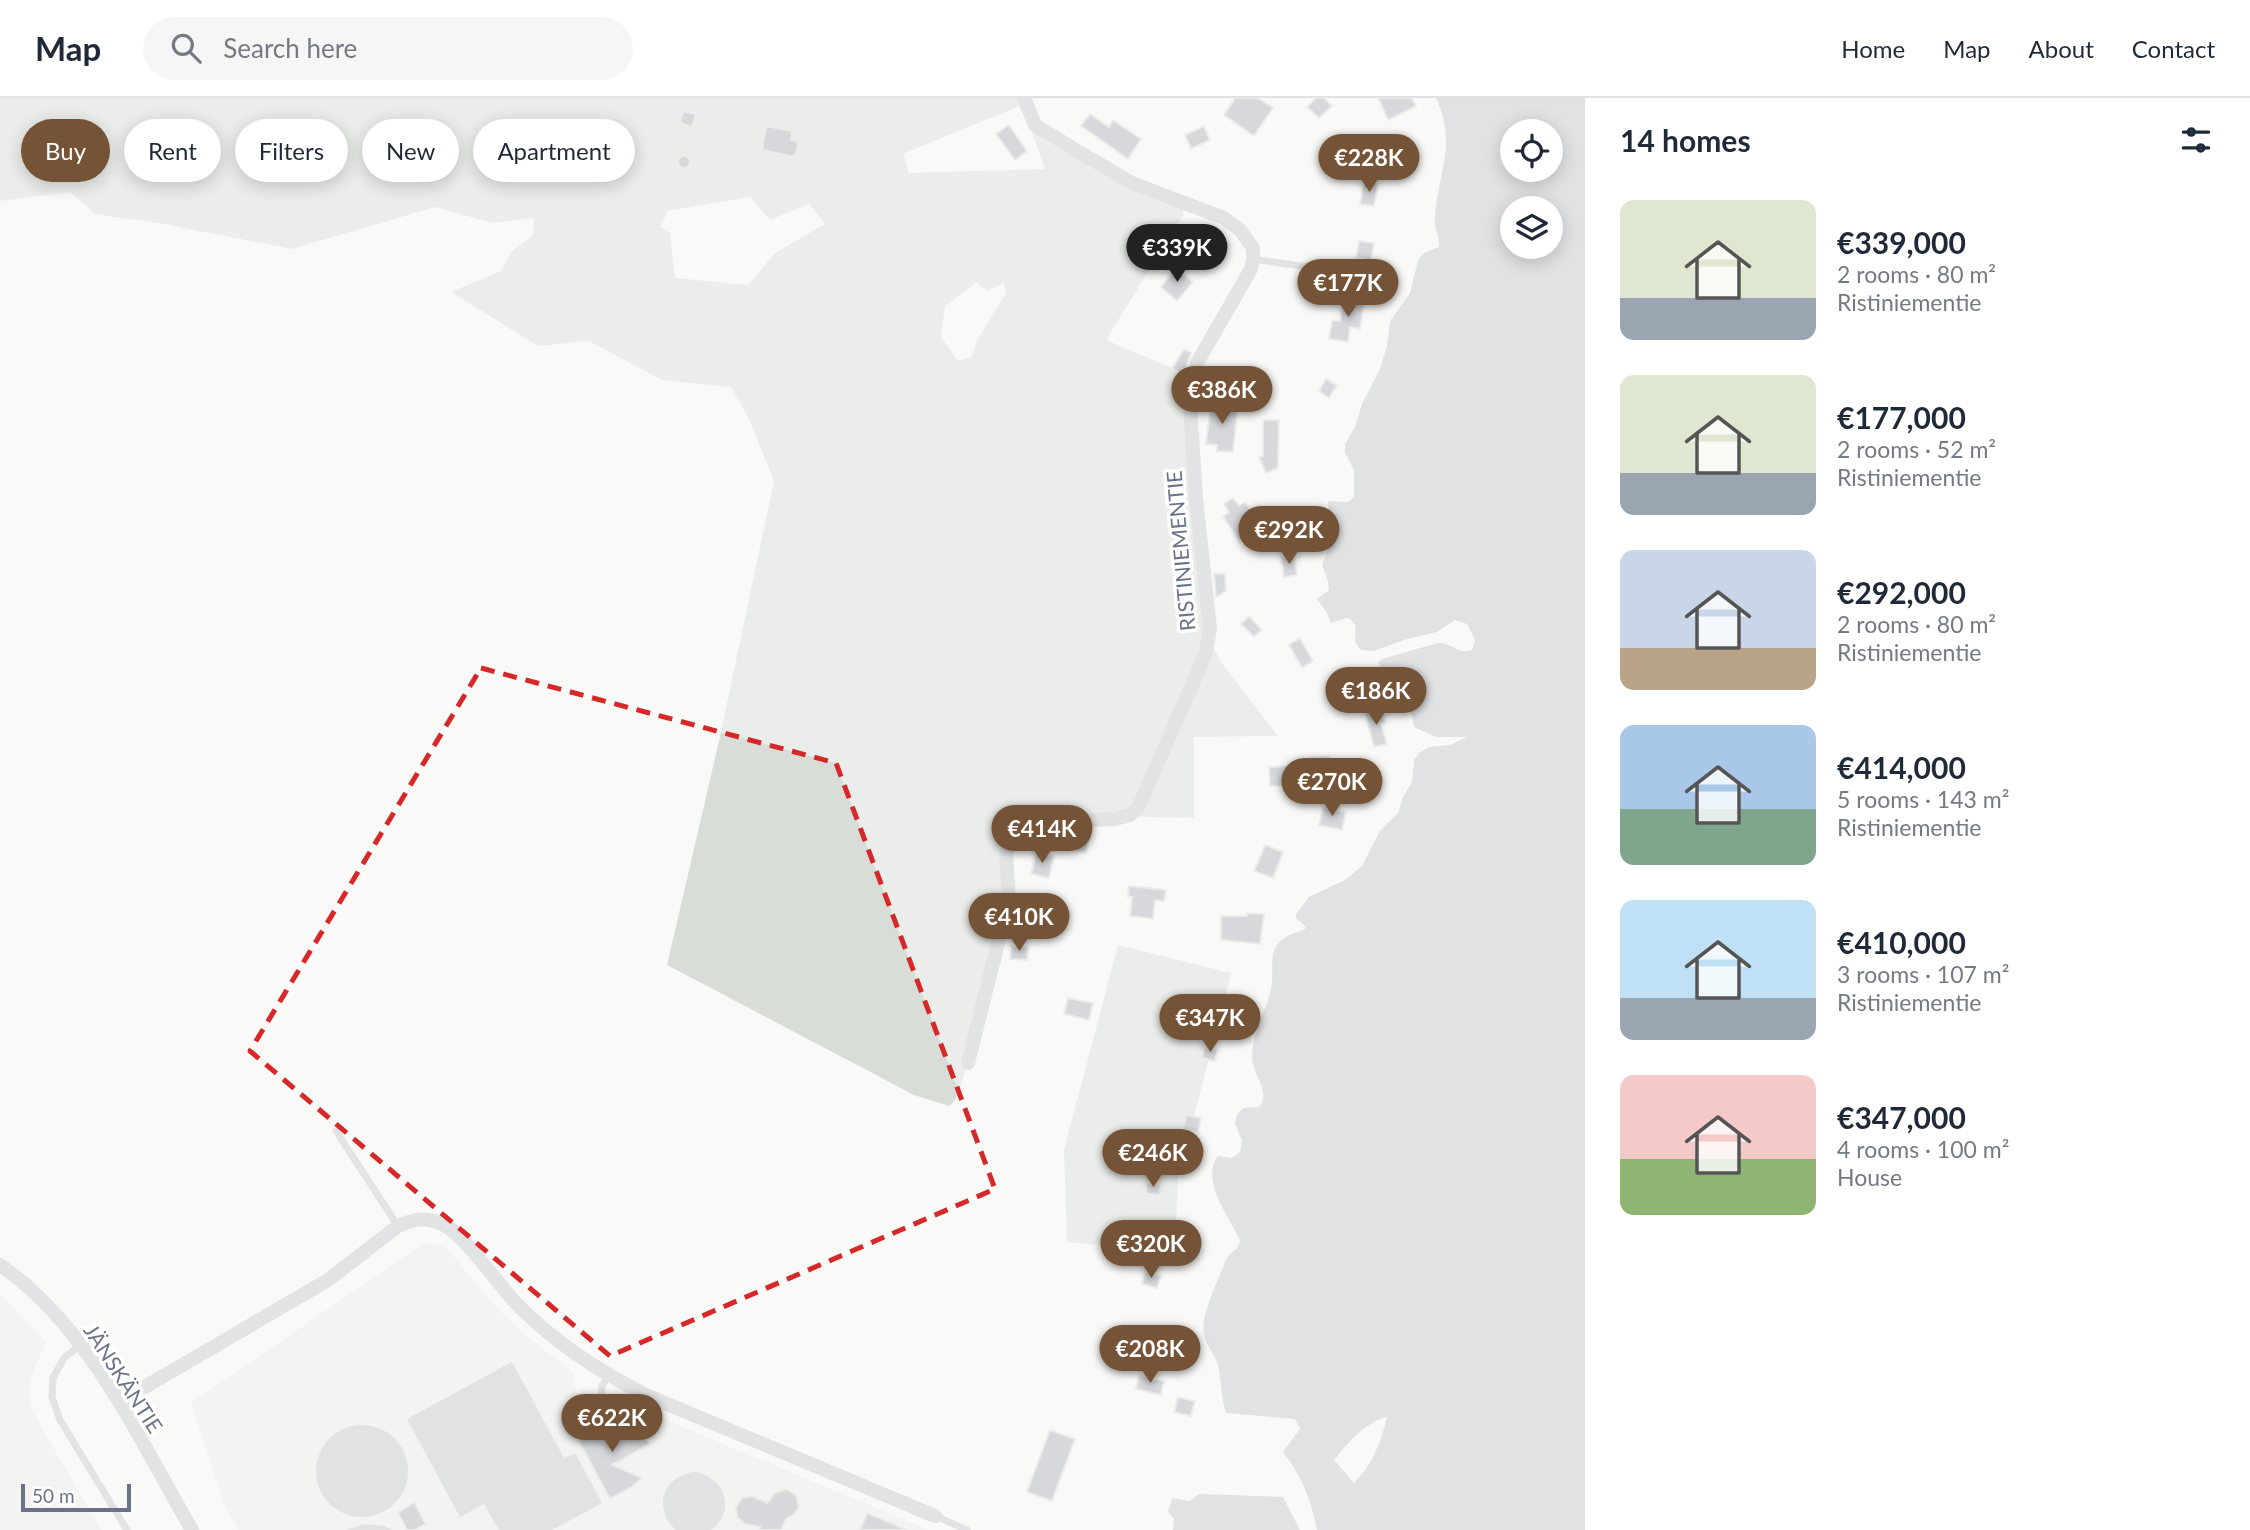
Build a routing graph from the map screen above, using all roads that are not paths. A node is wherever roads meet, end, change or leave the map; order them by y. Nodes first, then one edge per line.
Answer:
1 (1024, 98) edge
2 (1254, 259) junction
3 (1373, 272) dead end
4 (968, 1063) dead end
5 (336, 1131) dead end
6 (398, 1226) junction
7 (0, 1265) edge
8 (80, 1345) junction
9 (608, 1376) junction
10 (119, 1402) junction
11 (600, 1410) dead end
12 (935, 1516) joint
13 (127, 1530) edge
14 (191, 1530) edge
15 (967, 1530) edge

1 - 2 street
2 - 3 lane
2 - 4 street, RISTINIEMENTIE
5 - 6 lane
6 - 9 street
6 - 10 street
7 - 8 street, JÄNSKÄNTIE
8 - 10 street, JÄNSKÄNTIE
8 - 13 lane
9 - 11 lane
9 - 12 street
10 - 14 street, JÄNSKÄNTIE
12 - 15 lane

